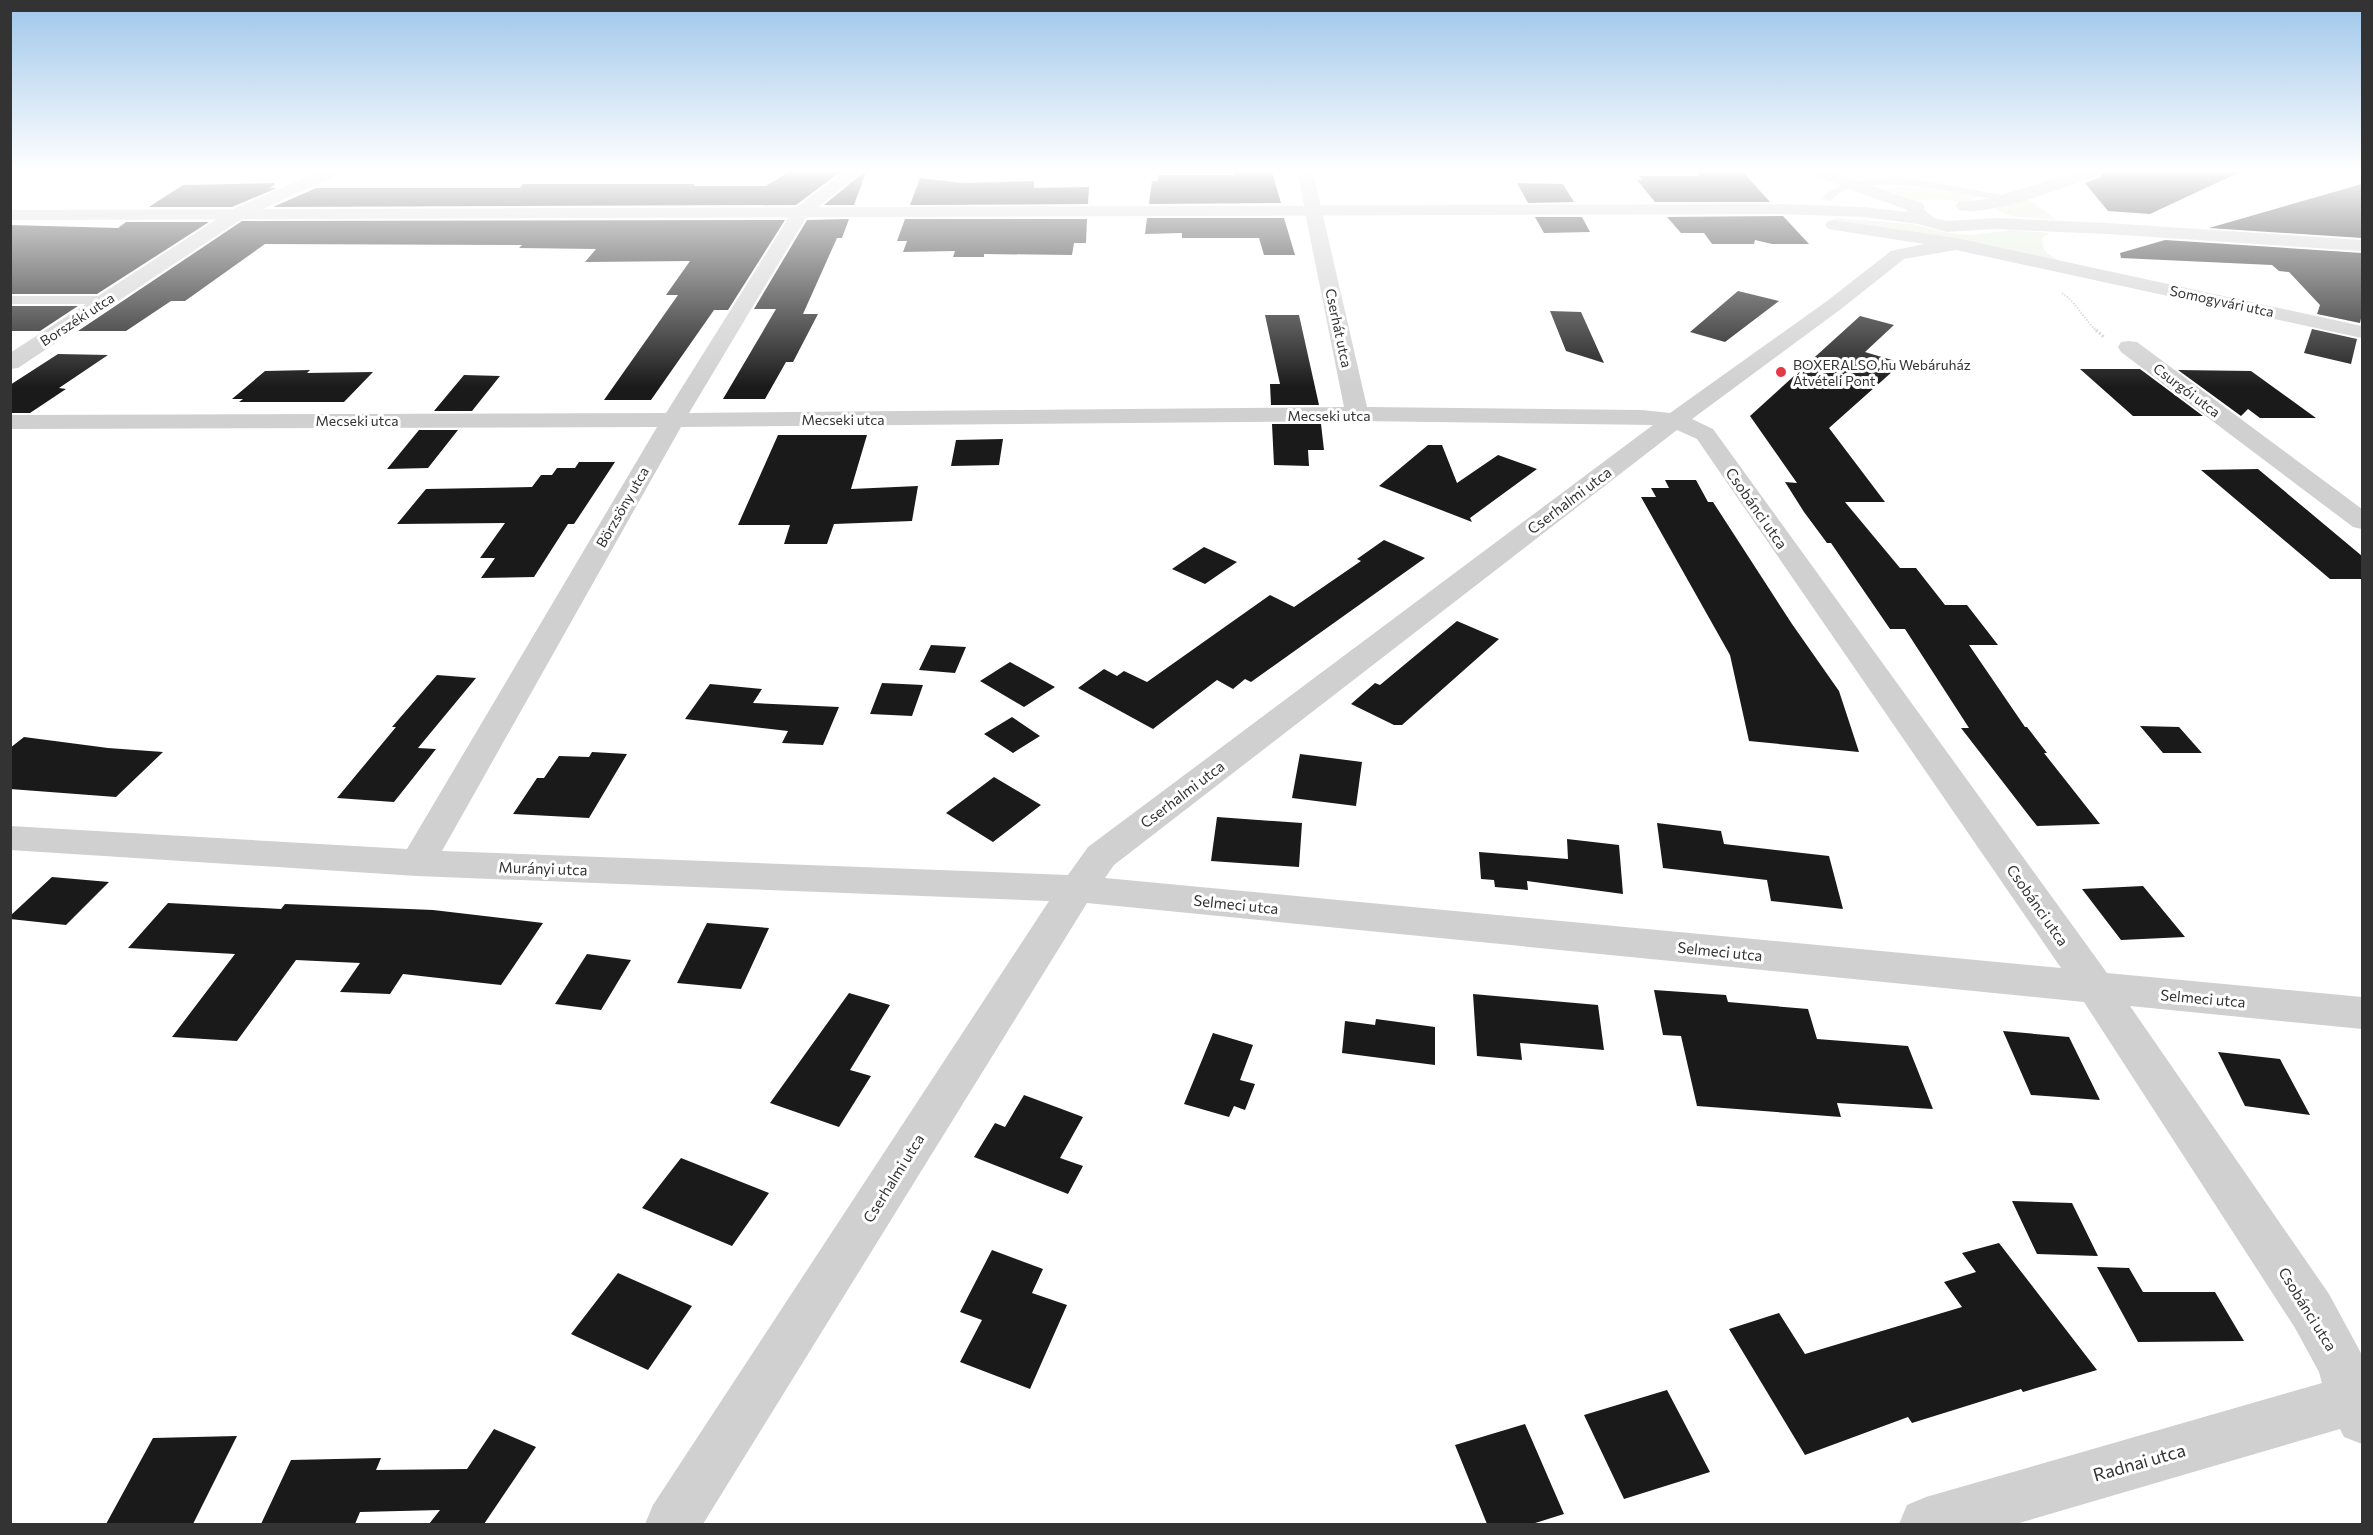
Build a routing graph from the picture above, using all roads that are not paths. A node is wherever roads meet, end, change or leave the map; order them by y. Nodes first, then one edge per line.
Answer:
1 (192, 244) edge
2 (781, 244) edge
3 (1321, 244) edge
4 (1867, 244) edge
5 (1956, 244) joint
6 (2326, 244) edge
7 (2362, 246) edge
8 (1892, 260) junction
9 (10, 300) edge
10 (105, 300) junction
11 (2362, 332) edge
12 (2129, 347) road end
13 (10, 363) edge
14 (1357, 414) junction
15 (673, 420) junction
16 (1675, 420) junction
17 (10, 422) edge
18 (2362, 521) edge
19 (10, 838) edge
20 (417, 863) junction
21 (1077, 889) junction
22 (2096, 988) junction
23 (2362, 1013) edge
24 (2357, 1410) edge
25 (672, 1524) edge
26 (1926, 1524) edge

1 - 10 street, Borszéki utca
2 - 15 street, Börzsöny utca
3 - 14 street, Cserhát utca
4 - 8 street
5 - 8 street, Cserhalmi utca
5 - 11 street, Somogyvári utca
6 - 7 street
8 - 16 street, Cserhalmi utca
9 - 10 lane
10 - 13 street, Borszéki utca
12 - 18 street, Csurgói utca
14 - 15 street, Mecseki utca
14 - 16 street, Mecseki utca
15 - 17 street, Mecseki utca
15 - 20 street, Börzsöny utca
16 - 21 street, Cserhalmi utca
16 - 22 street, Csobánci utca
19 - 20 street, Murányi utca
20 - 21 street, Murányi utca
21 - 22 street, Selmeci utca
21 - 25 street, Cserhalmi utca
22 - 23 street, Selmeci utca
22 - 24 street, Csobánci utca
24 - 26 street, Radnai utca

